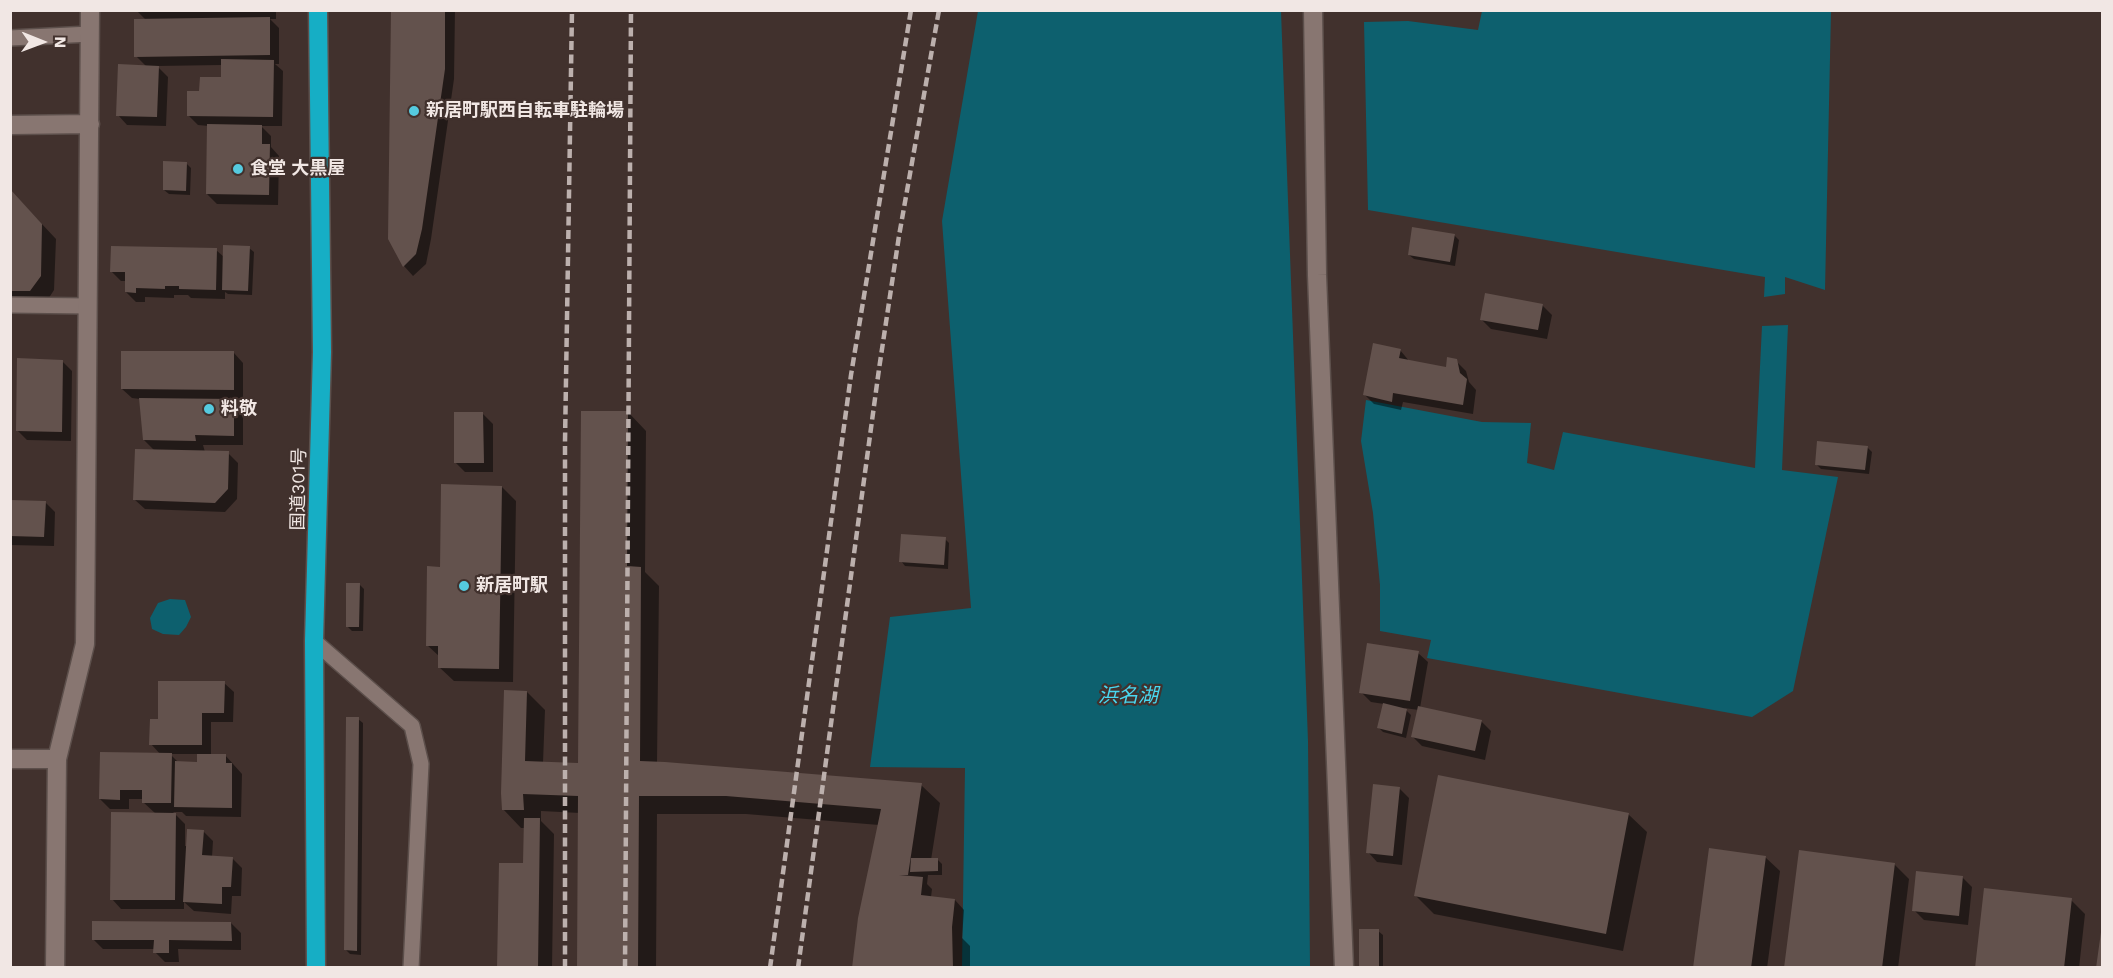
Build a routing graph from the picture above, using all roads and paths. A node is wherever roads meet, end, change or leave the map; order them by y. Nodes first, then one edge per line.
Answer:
1 (90, 10) edge
2 (318, 10) edge
3 (1313, 10) edge
4 (90, 34) junction
5 (10, 38) edge
6 (90, 124) junction
7 (10, 125) edge
8 (10, 305) edge
9 (88, 306) junction
10 (314, 641) junction
11 (10, 759) edge
12 (57, 759) junction
13 (55, 968) edge
14 (316, 968) edge
15 (411, 968) edge
16 (1344, 968) edge

1 - 4 street
2 - 10 highway, 国道301号
3 - 16 street
4 - 5 lane
4 - 6 street
6 - 7 street
6 - 9 street
8 - 9 lane
9 - 12 street
10 - 14 highway, 国道301号
10 - 15 lane
11 - 12 street
12 - 13 street

